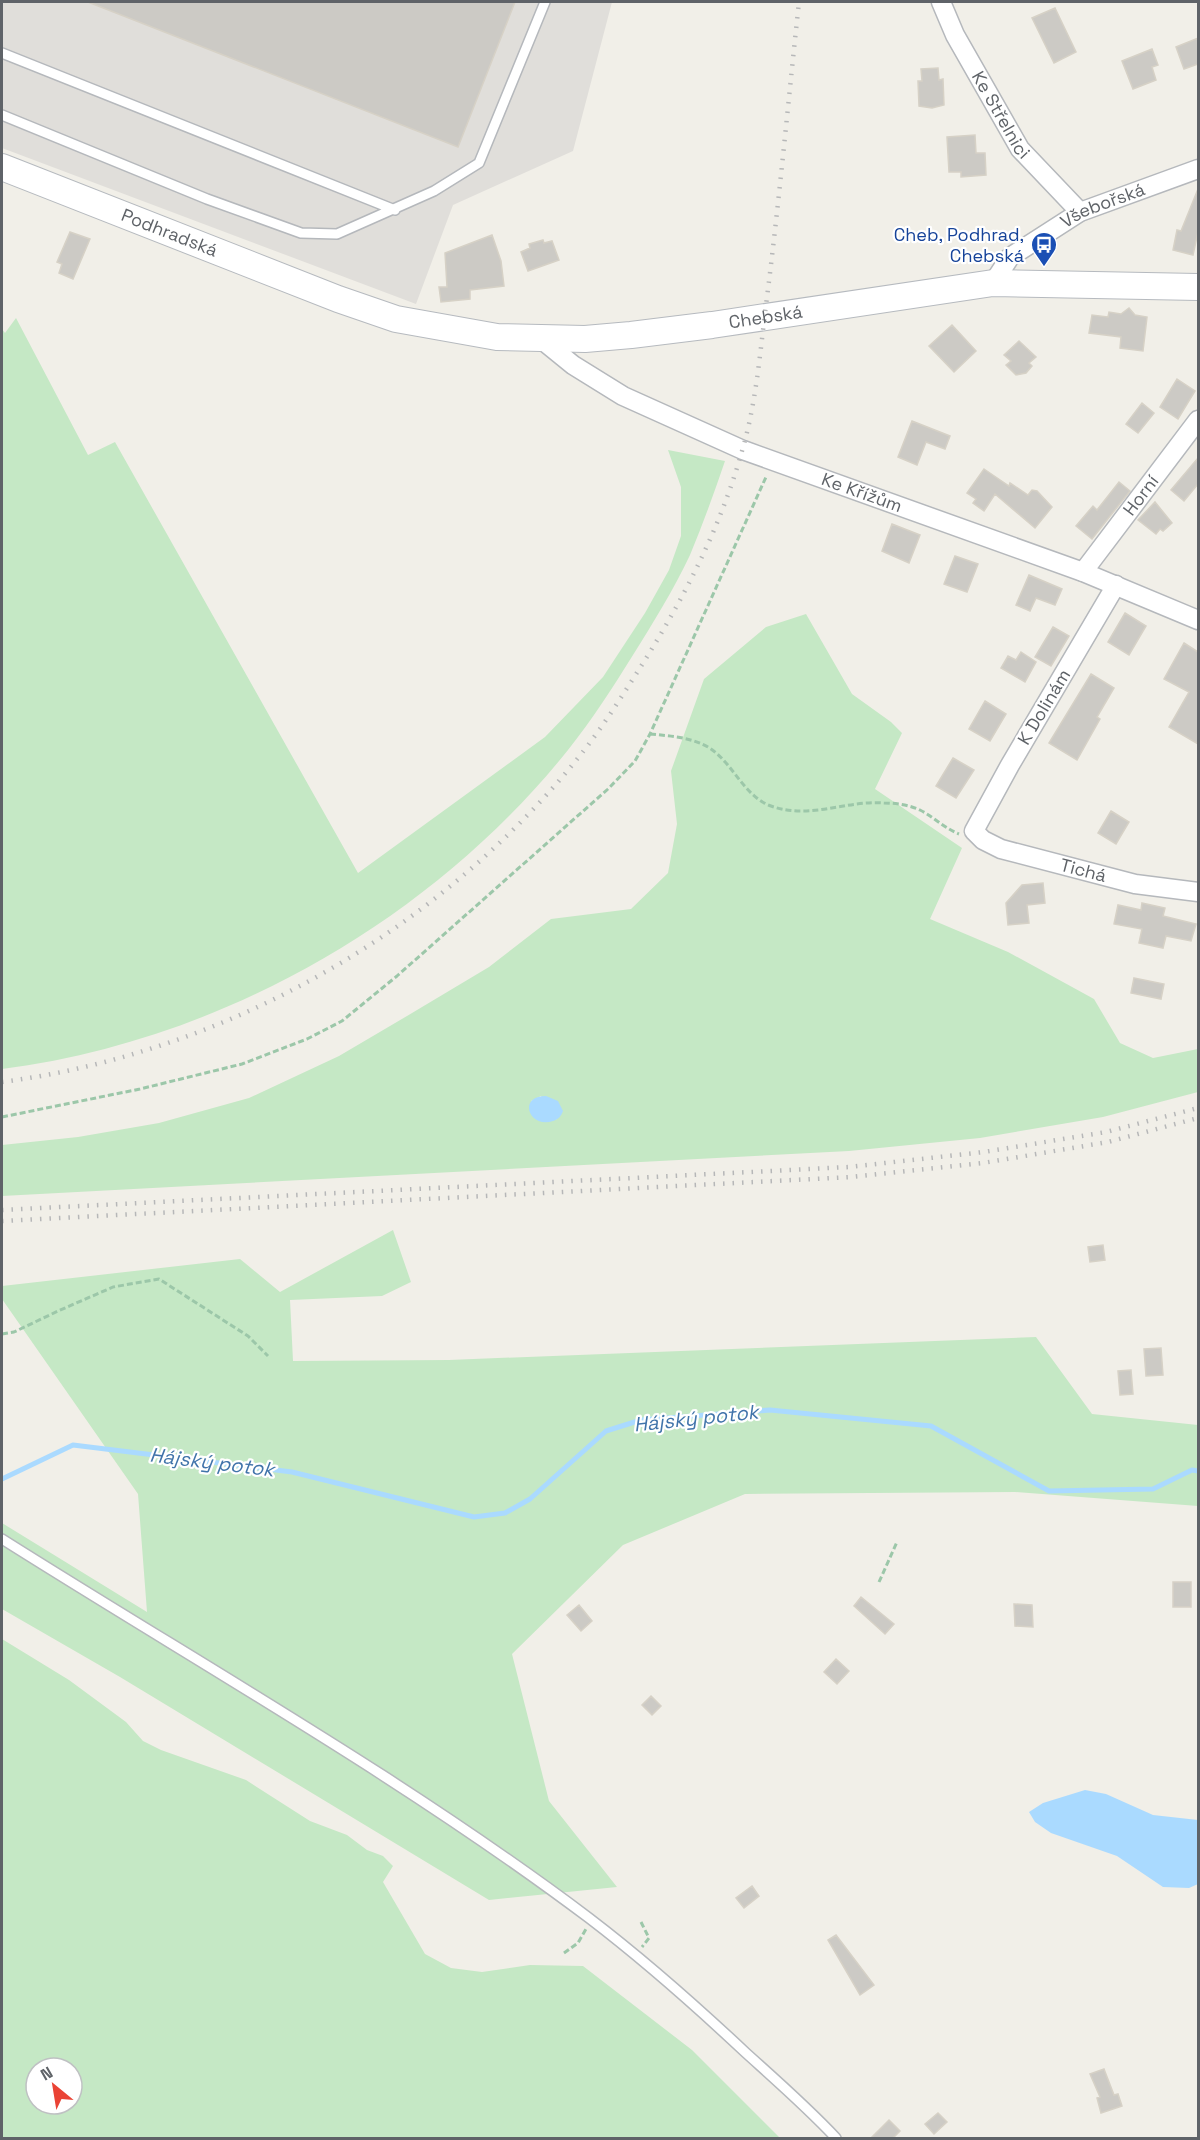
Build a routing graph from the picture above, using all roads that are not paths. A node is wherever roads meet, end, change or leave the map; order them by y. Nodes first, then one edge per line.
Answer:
1 (545, 2) edge
2 (941, 2) edge
3 (2, 53) edge
4 (2, 115) edge
5 (2, 167) edge
6 (1198, 169) edge
7 (395, 210) junction
8 (1080, 212) junction
9 (993, 283) junction
10 (1198, 287) edge
11 (338, 299) joint
12 (541, 339) junction
13 (1198, 420) edge
14 (1083, 572) junction
15 (1116, 585) junction
16 (1198, 620) edge
17 (975, 832) joint
18 (1198, 892) edge
19 (2, 1539) edge
20 (836, 2139) edge

1 - 7 lane
2 - 8 street, Ke Střelnici
3 - 7 lane
4 - 7 lane
5 - 11 street, Podhradská
6 - 8 street, Všebořská
8 - 9 street, Všebořská
9 - 10 street, Chebská
9 - 12 street, Chebská
11 - 12 street, Chebská
12 - 14 street, Ke Křížům
13 - 14 street, Horní
14 - 15 street, Ke Křížům
15 - 16 street, Ke Křížům
15 - 17 street, K Dolinám
17 - 18 street, Tichá
19 - 20 lane

